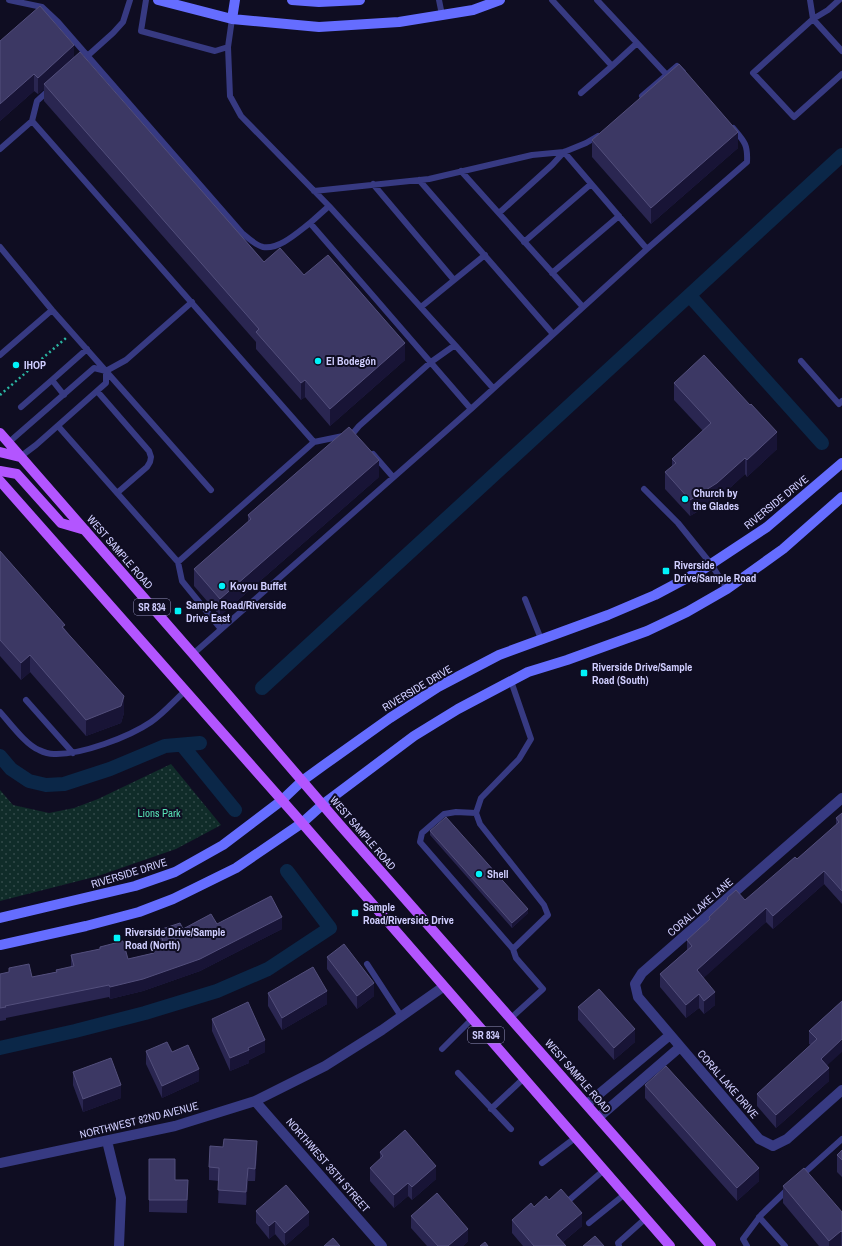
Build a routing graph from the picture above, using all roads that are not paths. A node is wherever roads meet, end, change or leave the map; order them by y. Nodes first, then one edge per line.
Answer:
1 (10, 0) edge
2 (130, 0) edge
3 (146, 0) edge
4 (158, 0) edge
5 (235, 0) edge
6 (292, 0) edge
7 (360, 0) edge
8 (439, 0) edge
9 (500, 0) edge
10 (552, 0) edge
11 (597, 0) edge
12 (810, 0) edge
13 (839, 0) edge
14 (442, 15) junction
15 (232, 19) junction
16 (813, 19) junction
17 (637, 43) junction
18 (228, 47) junction
19 (842, 51) edge
20 (87, 56) junction
21 (81, 61) edge
22 (612, 66) junction
23 (666, 74) junction
24 (842, 74) edge
25 (687, 77) edge
26 (53, 86) edge
27 (581, 93) dead end
28 (637, 101) edge
29 (32, 121) junction
30 (728, 123) edge
31 (602, 133) edge
32 (0, 149) edge
33 (564, 152) junction
34 (461, 171) junction
35 (419, 180) junction
36 (373, 184) junction
37 (591, 184) junction
38 (314, 191) junction
39 (329, 206) junction
40 (498, 213) junction
41 (619, 216) junction
42 (310, 223) junction
43 (524, 242) junction
44 (0, 247) edge
45 (647, 249) junction
46 (484, 255) junction
47 (552, 273) junction
48 (454, 280) junction
49 (192, 302) junction
50 (421, 307) junction
51 (583, 307) junction
52 (52, 310) junction
53 (553, 334) junction
54 (455, 345) junction
55 (87, 349) junction
56 (0, 355) edge
57 (801, 361) dead end
58 (431, 362) junction
59 (106, 371) junction
60 (52, 380) junction
61 (493, 388) junction
62 (97, 391) junction
63 (64, 395) junction
64 (842, 401) edge
65 (21, 407) dead end
66 (471, 409) junction
67 (58, 426) junction
68 (354, 432) junction
69 (0, 434) edge
70 (359, 438) edge
71 (314, 442) junction
72 (8, 443) junction
73 (369, 449) edge
74 (0, 452) edge
75 (20, 457) junction
76 (842, 463) edge
77 (0, 471) edge
78 (393, 477) junction
79 (0, 481) edge
80 (644, 489) dead end
81 (211, 490) dead end
82 (117, 493) junction
83 (842, 497) edge
84 (85, 530) junction
85 (178, 562) junction
86 (711, 564) junction
87 (727, 589) junction
88 (525, 598) dead end
89 (221, 629) junction
90 (541, 639) junction
91 (193, 654) junction
92 (511, 681) junction
93 (185, 691) junction
94 (26, 700) dead end
95 (0, 712) edge
96 (73, 753) junction
97 (302, 781) junction
98 (842, 798) edge
99 (282, 801) junction
100 (322, 805) junction
101 (476, 813) junction
102 (302, 824) junction
103 (0, 918) edge
104 (0, 945) edge
105 (513, 949) junction
106 (367, 964) dead end
107 (443, 987) junction
108 (401, 1016) junction
109 (511, 1018) junction
110 (472, 1019) junction
111 (670, 1035) junction
112 (680, 1047) junction
113 (442, 1049) dead end
114 (458, 1073) dead end
115 (524, 1078) junction
116 (842, 1090) edge
117 (255, 1101) junction
118 (587, 1104) junction
119 (491, 1109) junction
120 (599, 1118) junction
121 (511, 1129) dead end
122 (575, 1138) junction
123 (842, 1139) edge
124 (107, 1141) junction
125 (0, 1163) edge
126 (542, 1163) dead end
127 (604, 1170) junction
128 (800, 1177) edge
129 (794, 1183) edge
130 (625, 1194) junction
131 (568, 1201) edge
132 (759, 1217) junction
133 (646, 1218) junction
134 (590, 1223) dead end
135 (119, 1246) edge
136 (382, 1246) edge
137 (619, 1246) edge
138 (670, 1246) edge
139 (711, 1246) edge
140 (747, 1246) edge
141 (785, 1246) edge

1 - 20 lane
2 - 20 lane
3 - 18 lane
4 - 15 street
5 - 15 street
6 - 7 street
8 - 14 lane
9 - 14 street
10 - 22 lane
11 - 17 lane
12 - 16 lane
13 - 16 lane
14 - 15 street
15 - 18 lane
16 - 19 lane
16 - 24 lane
17 - 22 lane
17 - 23 lane
18 - 38 lane
20 - 21 lane
20 - 42 lane
22 - 27 lane
23 - 25 lane
23 - 28 lane
26 - 29 lane
29 - 32 lane
29 - 49 lane
30 - 45 lane
31 - 33 lane
33 - 34 lane
33 - 37 lane
33 - 40 lane
34 - 35 lane
34 - 40 lane
35 - 36 lane
35 - 46 lane
36 - 38 lane
36 - 48 lane
37 - 41 lane
37 - 43 lane
38 - 39 lane
39 - 42 lane
39 - 50 lane
40 - 43 lane
41 - 45 lane
41 - 47 lane
42 - 58 lane
43 - 47 lane
44 - 52 lane
45 - 51 lane
46 - 48 lane
46 - 53 lane
47 - 51 lane
48 - 50 lane
49 - 59 lane
49 - 71 lane
50 - 54 lane
51 - 53 lane
52 - 55 lane
52 - 56 lane
53 - 61 lane
54 - 58 lane
54 - 61 lane
55 - 59 lane
55 - 60 lane
57 - 64 lane
58 - 66 lane
58 - 68 lane
59 - 62 lane
59 - 63 lane
59 - 81 lane
60 - 63 lane
60 - 65 lane
61 - 66 lane
62 - 67 lane
62 - 82 lane
63 - 72 lane
66 - 78 lane
67 - 75 lane
67 - 82 lane
68 - 70 lane
68 - 71 lane
69 - 72 main road, WEST SAMPLE ROAD / SR 834
71 - 85 lane
72 - 75 main road, WEST SAMPLE ROAD / SR 834
73 - 78 lane
74 - 75 main road
75 - 84 main road, WEST SAMPLE ROAD / SR 834
76 - 86 street, RIVERSIDE DRIVE
77 - 84 main road
78 - 89 lane
79 - 93 main road, SR 834
80 - 86 lane
82 - 85 lane
83 - 87 street
84 - 91 main road, WEST SAMPLE ROAD / SR 834
85 - 89 lane
86 - 87 lane
86 - 90 street, RIVERSIDE DRIVE
87 - 92 street
88 - 90 lane
89 - 91 lane
90 - 97 street, RIVERSIDE DRIVE
91 - 97 main road, WEST SAMPLE ROAD / SR 834
92 - 100 street
92 - 101 lane
93 - 96 lane
93 - 99 main road, SR 834
94 - 96 lane
95 - 96 lane
97 - 99 street, RIVERSIDE DRIVE
97 - 100 main road, WEST SAMPLE ROAD / SR 834
98 - 111 street, CORAL LAKE LANE
99 - 102 main road, SR 834
99 - 103 street, RIVERSIDE DRIVE
100 - 102 street
100 - 109 main road, WEST SAMPLE ROAD / SR 834
101 - 105 lane
101 - 105 lane
102 - 104 street
102 - 107 main road, SR 834
105 - 109 lane
106 - 108 lane
107 - 108 street, NORTHWEST 82ND AVENUE
107 - 110 main road, SR 834
108 - 117 street, NORTHWEST 82ND AVENUE
109 - 118 main road, WEST SAMPLE ROAD / SR 834
110 - 113 lane
110 - 115 main road, SR 834
111 - 112 street, CORAL LAKE LANE
111 - 118 street
112 - 116 street, CORAL LAKE DRIVE
112 - 120 street
114 - 119 lane
115 - 119 lane
115 - 122 main road, SR 834
117 - 124 street, NORTHWEST 82ND AVENUE
117 - 136 street, NORTHWEST 35TH STREET
118 - 120 main road, WEST SAMPLE ROAD / SR 834
119 - 121 lane
120 - 139 main road, WEST SAMPLE ROAD / SR 834
122 - 126 lane
122 - 127 main road, SR 834
123 - 128 lane
124 - 125 street, NORTHWEST 82ND AVENUE
124 - 135 street
127 - 130 main road, SR 834
127 - 131 lane
129 - 132 lane
130 - 133 main road, SR 834
130 - 134 lane
132 - 140 lane
132 - 141 lane
133 - 137 lane
133 - 138 main road, SR 834

